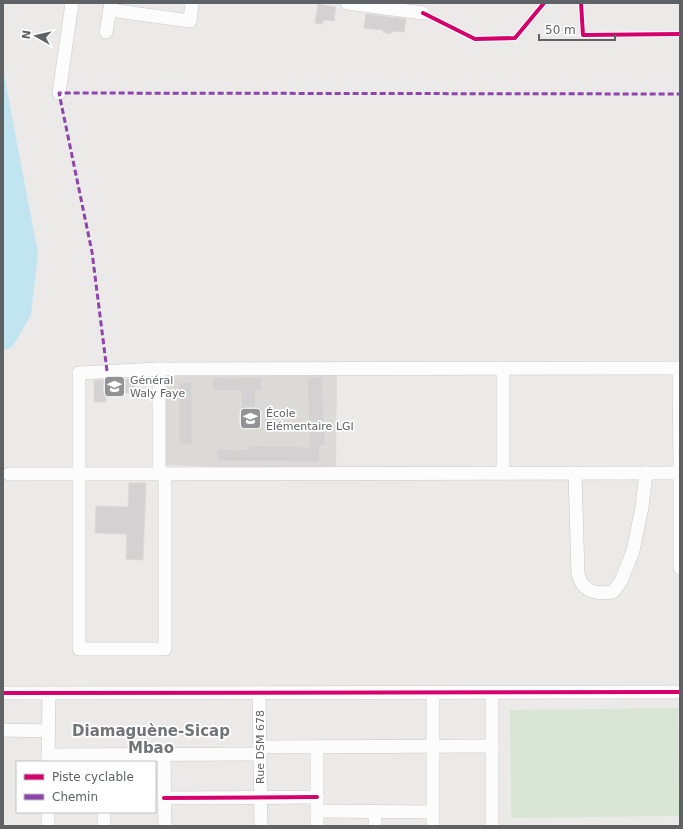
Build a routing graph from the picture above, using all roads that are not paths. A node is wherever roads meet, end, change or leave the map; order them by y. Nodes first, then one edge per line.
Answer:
1 (72, 3) edge
2 (192, 3) edge
3 (346, 3) edge
4 (110, 7) edge
5 (423, 13) road end
6 (106, 32) dead end
7 (59, 93) dead end
8 (503, 368) junction
9 (679, 368) edge
10 (159, 370) junction
11 (680, 472) edge
12 (503, 473) junction
13 (575, 473) junction
14 (646, 473) junction
15 (9, 474) dead end
16 (79, 474) junction
17 (162, 474) junction
18 (680, 476) edge
19 (680, 568) edge
20 (433, 692) junction
21 (492, 692) junction
22 (680, 692) edge
23 (3, 693) edge
24 (49, 693) junction
25 (260, 693) junction
26 (3, 730) edge
27 (48, 731) junction
28 (317, 746) junction
29 (433, 746) junction
30 (492, 746) junction
31 (260, 751) junction
32 (164, 755) junction
33 (103, 758) edge
34 (48, 759) edge
35 (260, 797) junction
36 (317, 797) junction
37 (164, 798) junction
38 (317, 811) junction
39 (375, 812) junction
40 (432, 812) junction
41 (48, 813) edge
42 (104, 813) edge
43 (48, 826) edge
44 (104, 826) edge
45 (165, 826) edge
46 (261, 826) edge
47 (317, 826) edge
48 (375, 826) edge
49 (433, 826) edge
50 (492, 826) edge

1 - 7 street
2 - 4 street
3 - 5 street
4 - 6 street
8 - 9 street
8 - 10 street
8 - 12 street
9 - 11 street
10 - 16 street
10 - 17 street
11 - 14 street
12 - 13 street
12 - 17 street
13 - 14 street
13 - 14 street
15 - 16 street
16 - 17 street
16 - 17 street
18 - 19 street
20 - 21 street
20 - 25 street
20 - 29 street
21 - 22 street
21 - 30 street
23 - 24 street
24 - 25 street
24 - 27 street
25 - 31 street, Rue DSM 678
26 - 27 street
27 - 34 street
28 - 29 street
28 - 31 street
28 - 36 street
29 - 30 street
29 - 40 street
30 - 50 street
31 - 32 street
31 - 35 street, Rue DSM 678
32 - 33 street
32 - 37 street
33 - 34 street
35 - 36 street
35 - 37 street
35 - 46 street, Rue DSM 678
36 - 38 street
37 - 45 street
38 - 39 street
38 - 47 street
39 - 40 street
39 - 48 street
40 - 49 street
41 - 43 street
42 - 44 street

